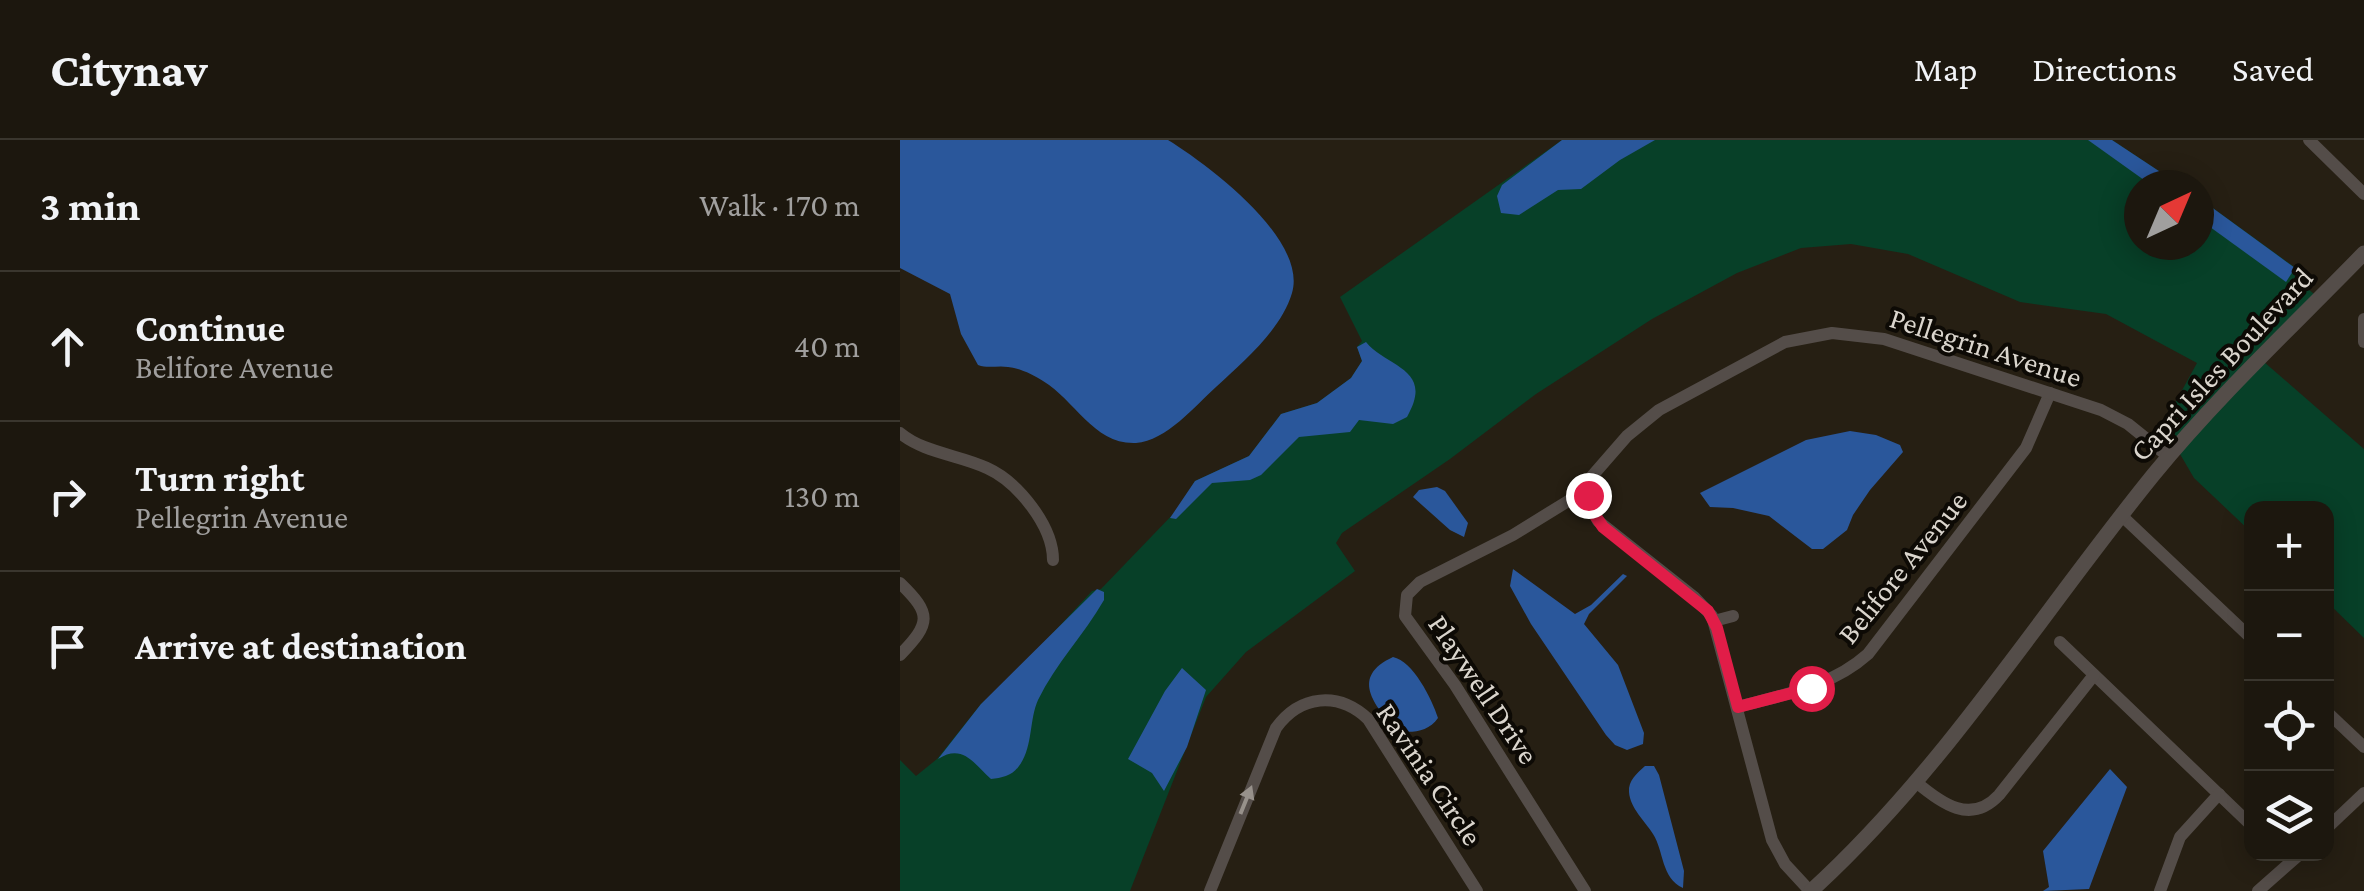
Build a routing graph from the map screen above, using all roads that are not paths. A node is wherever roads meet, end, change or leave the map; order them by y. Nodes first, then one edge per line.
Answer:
1 (2309, 140) edge
2 (2364, 194) edge
3 (2364, 253) edge
4 (2364, 319) edge
5 (2364, 342) edge
6 (2050, 393) junction
7 (900, 433) edge
8 (2169, 457) junction
9 (1590, 481) junction
10 (2122, 516) junction
11 (1053, 560) dead end
12 (900, 582) edge
13 (1733, 616) dead end
14 (1714, 622) junction
15 (2244, 631) edge
16 (2060, 642) dead end
17 (900, 655) edge
18 (2094, 675) junction
19 (1738, 707) junction
20 (2334, 719) edge
21 (2364, 747) edge
22 (1916, 782) junction
23 (2364, 793) edge
24 (2219, 794) junction
25 (2244, 818) edge
26 (2334, 821) edge
27 (2286, 861) edge
28 (1210, 891) edge
29 (1477, 891) edge
30 (1585, 891) edge
31 (1810, 891) edge
32 (2160, 891) edge
33 (2258, 891) edge

1 - 2 street
3 - 8 street, Capri Isles Boulevard
4 - 5 street
6 - 8 street, Pellegrin Avenue
6 - 9 street, Pellegrin Avenue
6 - 19 street, Belifore Avenue
7 - 11 street
8 - 10 street, Capri Isles Boulevard
9 - 14 street
9 - 30 street, Playwell Drive
10 - 15 street
10 - 22 street, Capri Isles Boulevard
12 - 17 street
13 - 14 street
14 - 19 street
16 - 18 street
18 - 22 street
18 - 24 street
19 - 31 street
20 - 21 street
22 - 31 street, Capri Isles Boulevard
23 - 26 street
24 - 25 street
24 - 32 street
27 - 33 street
28 -> 29 street, Ravinia Circle

